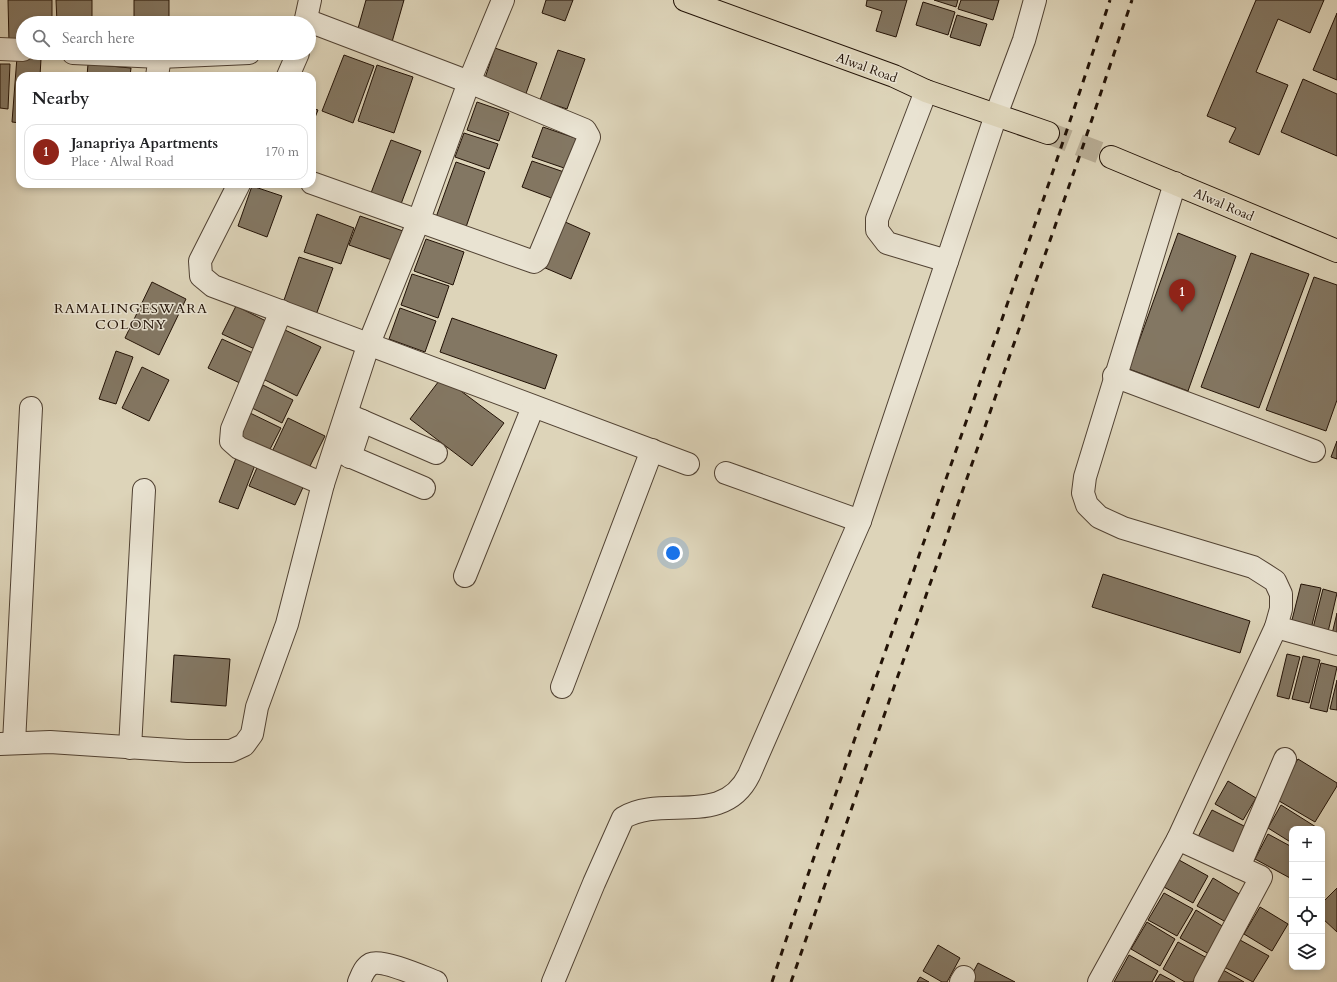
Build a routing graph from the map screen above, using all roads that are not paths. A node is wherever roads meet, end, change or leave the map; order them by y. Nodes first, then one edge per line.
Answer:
1 (502, 0) edge
2 (685, 0) edge
3 (1035, 0) edge
4 (316, 18) edge
5 (0, 49) edge
6 (16, 50) edge
7 (116, 60) edge
8 (204, 60) edge
9 (295, 60) edge
10 (159, 67) edge
11 (290, 72) edge
12 (469, 82) junction
13 (926, 91) junction
14 (996, 116) junction
15 (1048, 134) tunnel mouth
16 (1111, 157) tunnel mouth
17 (1175, 183) junction
18 (316, 184) edge
19 (237, 188) edge
20 (418, 222) junction
21 (1336, 249) edge
22 (947, 261) junction
23 (281, 311) junction
24 (368, 346) junction
25 (1114, 376) junction
26 (532, 407) junction
27 (31, 408) dead end
28 (354, 418) junction
29 (652, 450) junction
30 (1314, 451) dead end
31 (436, 453) dead end
32 (342, 454) junction
33 (688, 464) dead end
34 (726, 473) dead end
35 (324, 484) junction
36 (424, 488) dead end
37 (144, 490) dead end
38 (860, 521) junction
39 (465, 576) dead end
40 (1276, 626) junction
41 (1337, 644) edge
42 (562, 687) dead end
43 (7, 743) edge
44 (130, 748) junction
45 (1285, 758) dead end
46 (1178, 839) junction
47 (1239, 866) junction
48 (359, 982) edge
49 (436, 982) edge
50 (553, 982) edge
51 (1099, 982) edge
52 (1205, 982) edge

1 - 12 street
2 - 13 main road, Alwal Road
3 - 14 street
4 - 12 street
5 - 6 street
7 - 10 street
8 - 10 street
9 - 11 street
12 - 20 street
12 - 20 street
13 - 14 main road, Alwal Road
13 - 22 street
14 - 15 main road, Alwal Road
14 - 22 street
16 - 17 main road, Alwal Road
17 - 21 main road, Alwal Road
17 - 25 street
18 - 20 street
19 - 23 street
20 - 24 street
22 - 38 street
23 - 24 street
23 - 35 street
24 - 26 street
24 - 28 street
25 - 30 street
25 - 40 street
26 - 29 street
26 - 39 street
27 - 43 street
28 - 31 street
28 - 32 street
29 - 33 street
29 - 42 street
32 - 35 street
32 - 36 street
34 - 38 street
35 - 44 street
37 - 44 street
38 - 50 street
40 - 41 street
40 - 46 street
43 - 44 street
45 - 47 street
46 - 47 street
46 - 51 street
47 - 52 street
48 - 49 street

